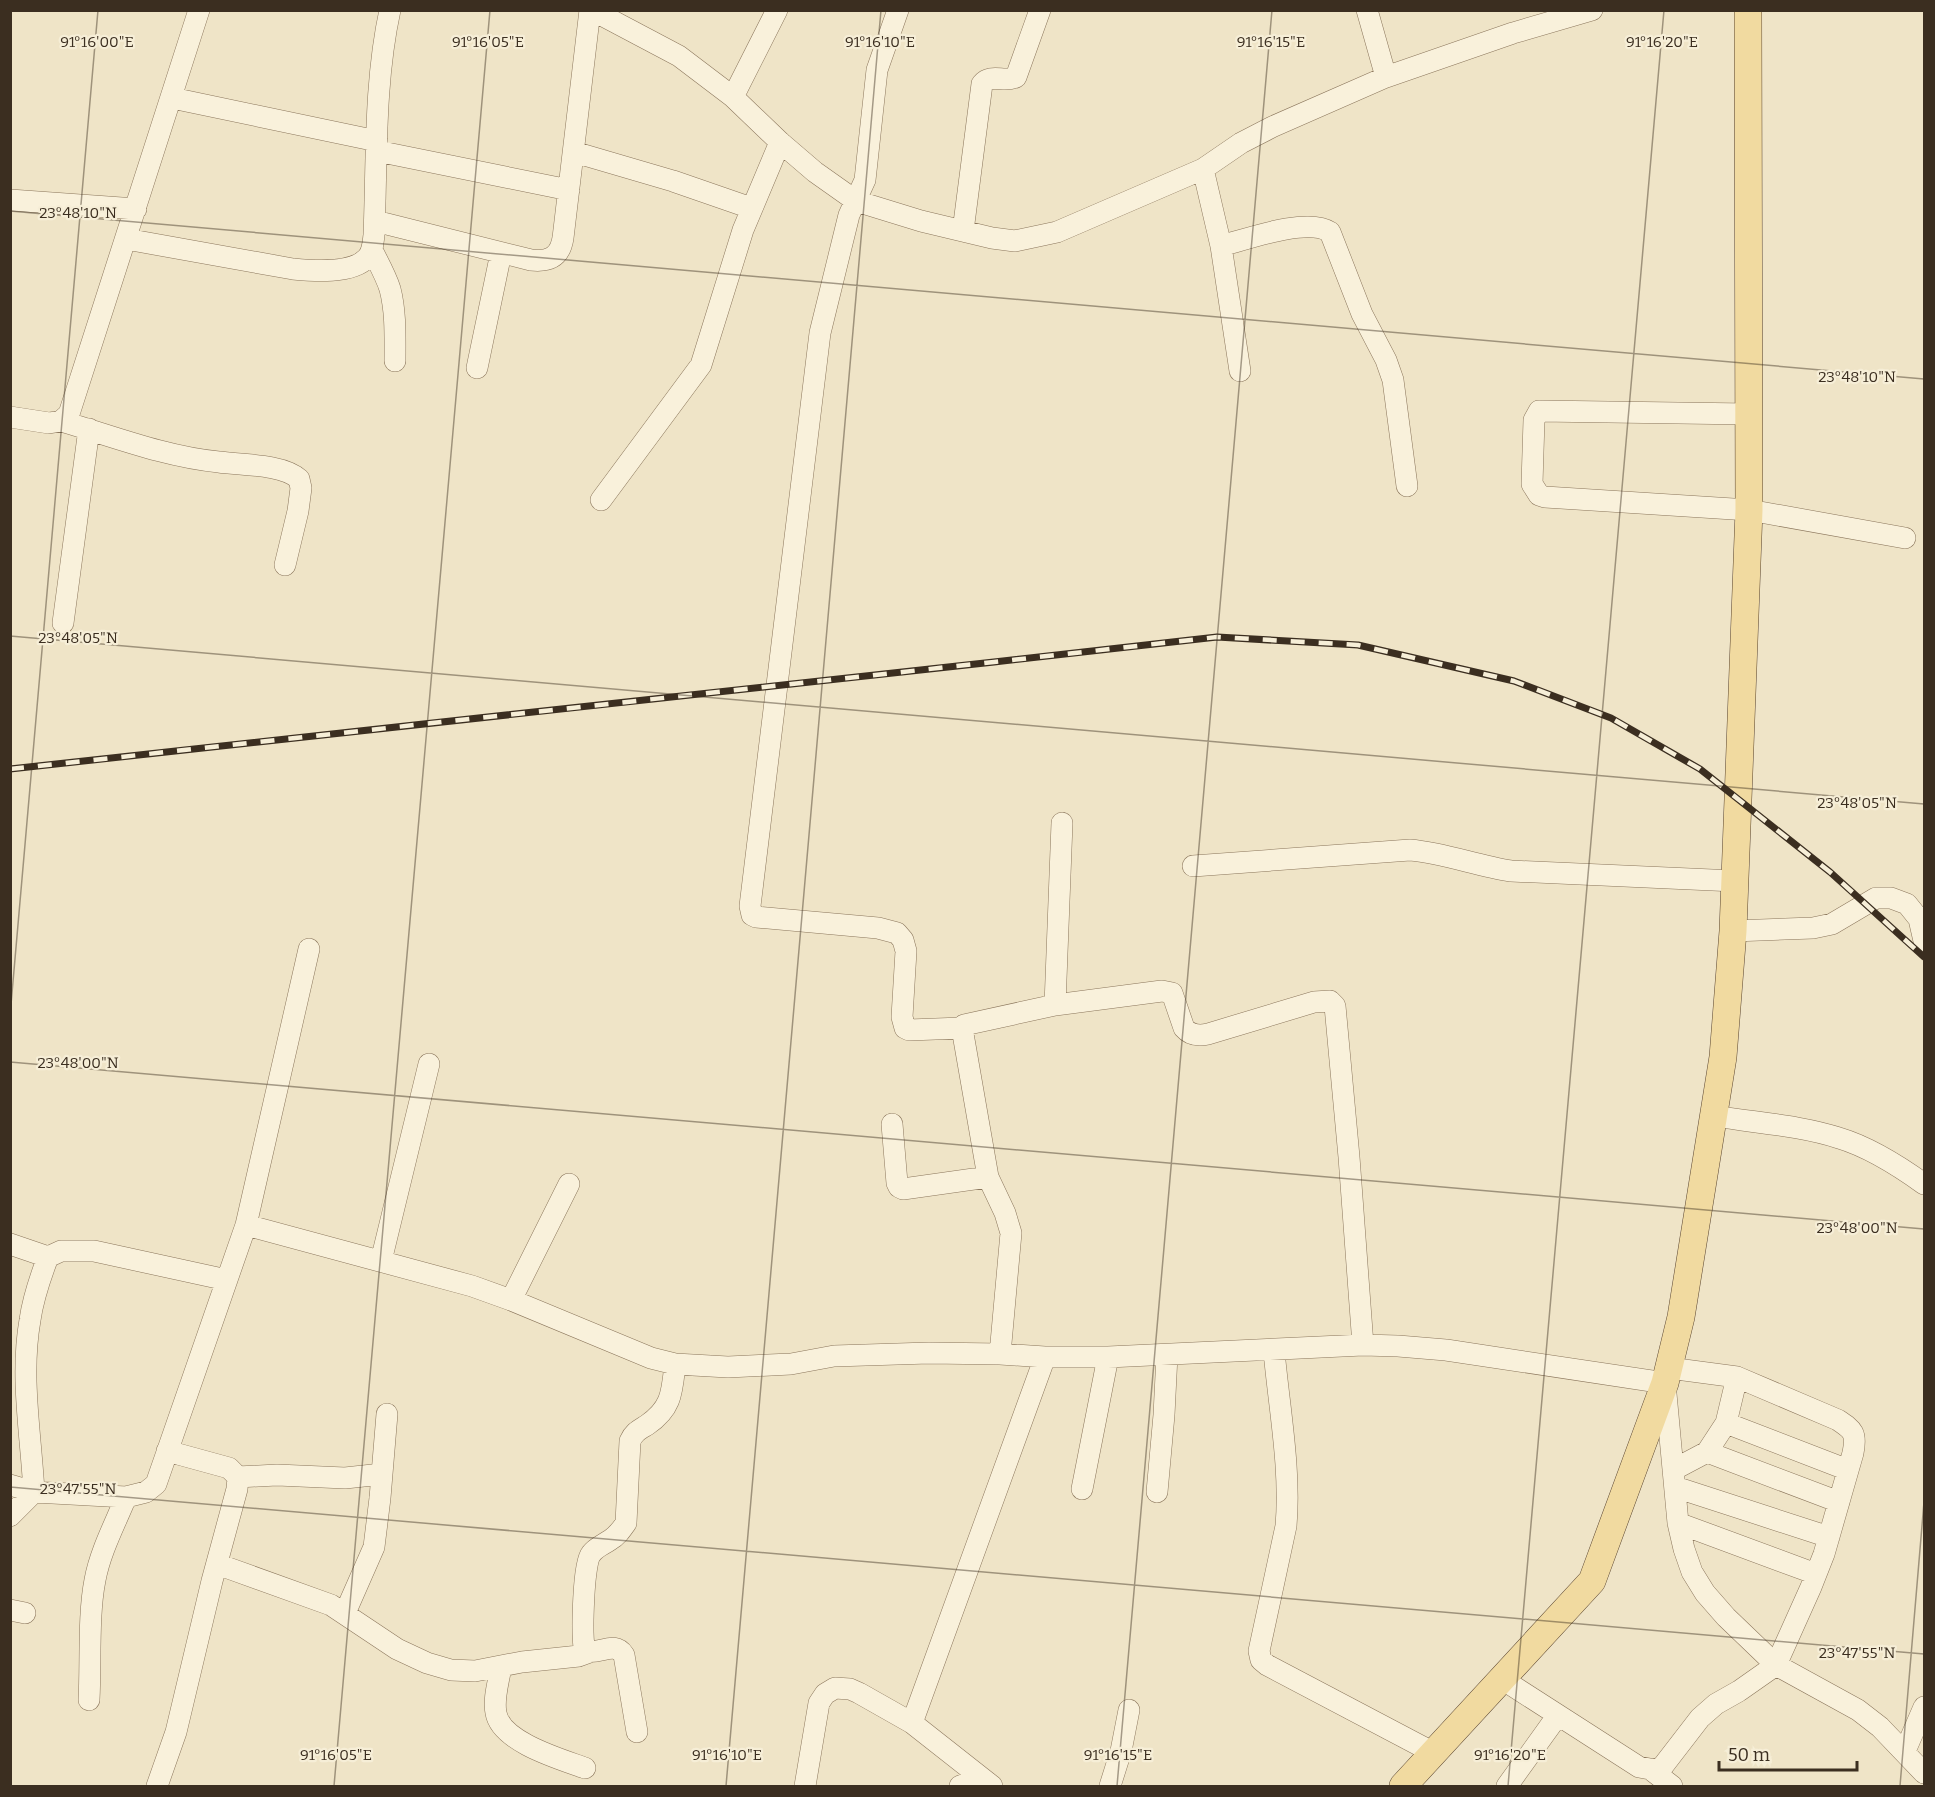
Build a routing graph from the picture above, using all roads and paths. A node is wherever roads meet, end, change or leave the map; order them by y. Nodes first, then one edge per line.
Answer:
1 (199, 10) edge
2 (390, 10) edge
3 (591, 10) edge
4 (777, 10) edge
5 (898, 10) edge
6 (1040, 10) edge
7 (1367, 10) edge
8 (1592, 10) edge
9 (1748, 10) edge
10 (625, 15) edge
11 (1386, 77) junction
12 (733, 97) junction
13 (172, 98) junction
14 (780, 142) junction
15 (377, 146) junction
16 (574, 152) junction
17 (1203, 169) junction
18 (569, 190) junction
19 (10, 200) edge
20 (856, 201) junction
21 (751, 208) junction
22 (136, 209) junction
23 (375, 221) junction
24 (963, 231) junction
25 (126, 240) junction
26 (1221, 246) junction
27 (372, 250) junction
28 (501, 253) junction
29 (395, 361) dead end
30 (477, 368) dead end
31 (1240, 371) dead end
32 (1748, 414) junction
33 (10, 417) edge
34 (61, 421) junction
35 (89, 429) junction
36 (1407, 486) dead end
37 (601, 500) dead end
38 (1749, 510) junction
39 (1905, 538) dead end
40 (285, 565) dead end
41 (63, 622) dead end
42 (1062, 823) dead end
43 (1193, 866) dead end
44 (1736, 881) junction
45 (1733, 931) junction
46 (1924, 941) edge
47 (309, 949) dead end
48 (1055, 1005) junction
49 (962, 1028) junction
50 (429, 1064) dead end
51 (1714, 1116) junction
52 (892, 1124) dead end
53 (988, 1177) junction
54 (569, 1184) dead end
55 (1924, 1184) edge
56 (246, 1225) junction
57 (10, 1244) edge
58 (48, 1257) junction
59 (381, 1261) junction
60 (227, 1280) junction
61 (511, 1300) junction
62 (1363, 1345) junction
63 (1274, 1351) junction
64 (1000, 1354) junction
65 (1167, 1355) junction
66 (1045, 1357) junction
67 (1108, 1357) junction
68 (675, 1364) junction
69 (1667, 1376) junction
70 (1737, 1377) junction
71 (387, 1414) dead end
72 (1726, 1423) junction
73 (167, 1451) junction
74 (1707, 1452) junction
75 (1848, 1470) junction
76 (382, 1474) junction
77 (238, 1477) junction
78 (1674, 1478) junction
79 (10, 1485) edge
80 (1082, 1489) dead end
81 (34, 1492) junction
82 (1157, 1492) dead end
83 (126, 1497) junction
84 (1839, 1502) junction
85 (10, 1516) edge
86 (1678, 1523) junction
87 (1829, 1537) junction
88 (217, 1563) junction
89 (1816, 1574) junction
90 (345, 1613) junction
91 (590, 1652) junction
92 (1776, 1665) junction
93 (501, 1666) junction
94 (1502, 1679) junction
95 (89, 1700) dead end
96 (1924, 1707) edge
97 (1129, 1710) dead end
98 (1558, 1714) junction
99 (912, 1723) junction
100 (636, 1732) dead end
101 (1905, 1751) junction
102 (1434, 1753) junction
103 (585, 1768) dead end
104 (1656, 1770) junction
105 (1924, 1773) edge
106 (987, 1782) edge
107 (157, 1786) edge
108 (805, 1786) edge
109 (960, 1786) edge
110 (1110, 1786) edge
111 (1403, 1786) edge
112 (1507, 1786) edge
113 (1672, 1786) edge

1 - 13 street
2 - 15 street
3 - 10 street
3 - 16 street
4 - 12 street
5 - 20 street
6 - 24 street
7 - 11 street
8 - 11 street
9 - 32 main road
10 - 12 street
11 - 17 street
12 - 14 street
13 - 15 street
13 - 22 street
14 - 20 street
14 - 21 street
15 - 18 street
15 - 23 street
16 - 18 street
16 - 21 street
17 - 24 street
17 - 26 street
18 - 28 street
19 - 22 street
20 - 24 street
20 - 49 street
21 - 37 street
22 - 25 street
23 - 27 street
23 - 28 street
25 - 27 street
25 - 34 street
26 - 31 street
26 - 36 street
27 - 29 street
28 - 30 street
32 - 38 main road
32 - 38 street
33 - 34 street
34 - 35 street
35 - 40 street
35 - 41 street
38 - 39 street
38 - 44 main road
42 - 48 street
43 - 44 street
44 - 45 main road
45 - 46 street
45 - 51 main road
47 - 56 street
48 - 49 street
48 - 62 street
49 - 53 street
50 - 59 street
51 - 55 street
51 - 69 main road
52 - 53 street
53 - 64 street
54 - 61 street
56 - 59 street
56 - 60 street
57 - 58 street
58 - 60 street
58 - 81 street
59 - 61 street
60 - 73 street
61 - 68 street
62 - 63 street
62 - 69 street
63 - 65 street
63 - 102 street
64 - 66 street
64 - 68 street
65 - 67 street
65 - 82 street
66 - 67 street
66 - 99 street
67 - 80 street
68 - 91 street
69 - 70 street
69 - 78 street
69 - 94 main road
70 - 72 street
70 - 75 street
71 - 76 street
72 - 74 street
72 - 75 street
73 - 77 street
73 - 83 street
74 - 78 street
74 - 84 street
75 - 84 street
76 - 77 street
76 - 90 street
77 - 88 street
78 - 86 street
78 - 87 street
79 - 81 street
81 - 83 street
81 - 85 street
83 - 95 street
84 - 87 street
86 - 89 street
86 - 92 street
87 - 89 street
88 - 90 street
88 - 107 street
89 - 92 street
90 - 93 street
91 - 93 street
91 - 100 street
92 - 101 street
92 - 104 street
93 - 103 street
94 - 98 street
94 - 102 main road
96 - 101 street
97 - 110 street
98 - 104 street
98 - 112 street
99 - 106 street
99 - 108 street
101 - 105 street
102 - 111 main road
104 - 113 street
106 - 109 street

